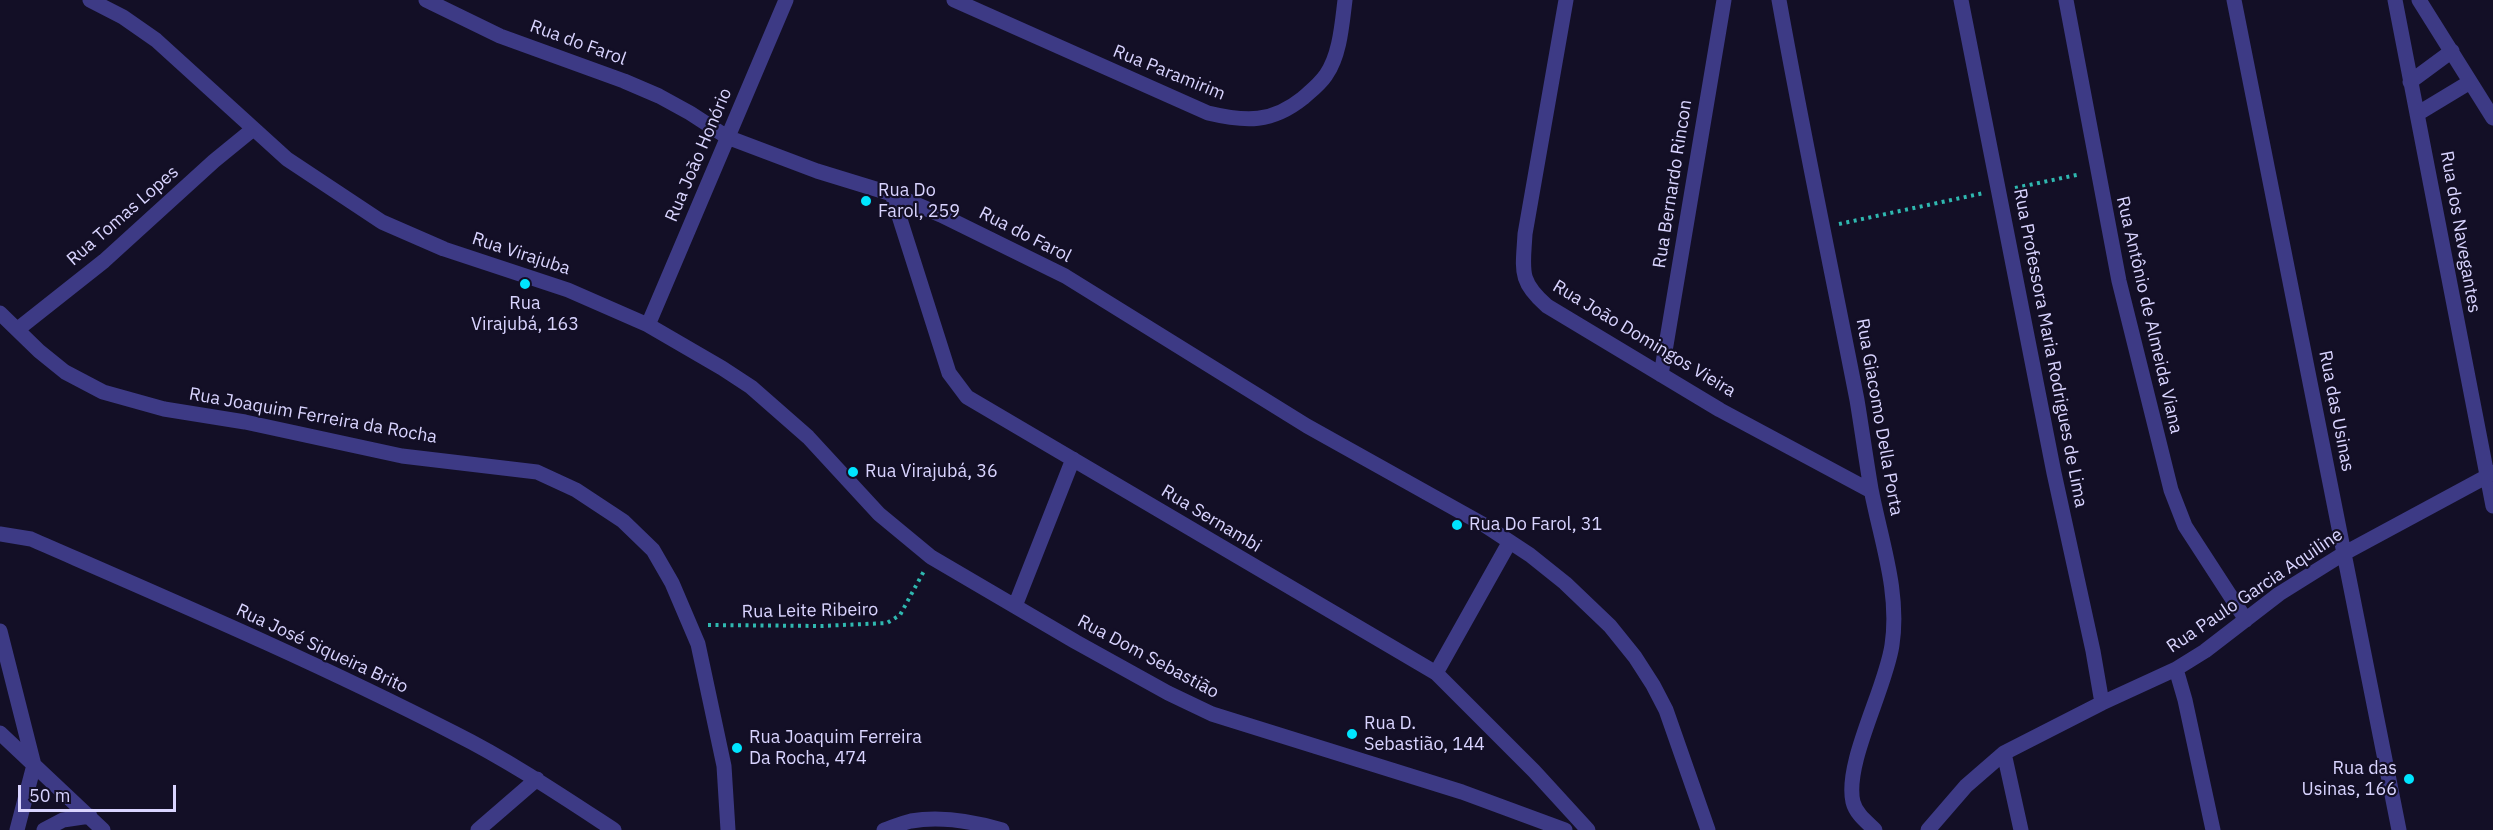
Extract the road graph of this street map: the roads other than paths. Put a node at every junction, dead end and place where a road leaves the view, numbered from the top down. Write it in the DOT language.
graph roads {
  1 [pos="90,0"];
  2 [pos="426,0"];
  3 [pos="786,0"];
  4 [pos="954,0"];
  5 [pos="1345,0"];
  6 [pos="1566,0"];
  7 [pos="1724,0"];
  8 [pos="1779,0"];
  9 [pos="1961,0"];
  10 [pos="2066,0"];
  11 [pos="2234,0"];
  12 [pos="2395,0"];
  13 [pos="2419,0"];
  14 [pos="2452,51"];
  15 [pos="2410,82"];
  16 [pos="2470,82"];
  17 [pos="2417,114"];
  18 [pos="2493,118"];
  19 [pos="252,130"];
  20 [pos="727,137"];
  21 [pos="892,194"];
  22 [pos="0,313"];
  23 [pos="648,325"];
  24 [pos="18,329"];
  25 [pos="1661,375"];
  26 [pos="1073,459"];
  27 [pos="2490,475"];
  28 [pos="1872,491"];
  29 [pos="2493,507"];
  30 [pos="0,534"];
  31 [pos="1509,543"];
  32 [pos="2343,554"];
  33 [pos="931,557"];
  34 [pos="1015,606"];
  35 [pos="2246,620"];
  36 [pos="0,631"];
  37 [pos="2176,669"];
  38 [pos="1436,673"];
  39 [pos="2102,702"];
  40 [pos="0,733"];
  41 [pos="2004,753"];
  42 [pos="34,765"];
  43 [pos="537,779"];
  44 [pos="90,816"];
  45 [pos="17,830"];
  46 [pos="44,830"];
  47 [pos="103,830"];
  48 [pos="478,830"];
  49 [pos="614,830"];
  50 [pos="728,830"];
  51 [pos="884,830"];
  52 [pos="1002,830"];
  53 [pos="1565,830"];
  54 [pos="1588,830"];
  55 [pos="1708,830"];
  56 [pos="1875,830"];
  57 [pos="1928,830"];
  58 [pos="2021,830"];
  59 [pos="2213,830"];
  60 [pos="2399,830"];
  1 -- 19 [label="street, Rua Virajuba"];
  2 -- 20 [label="street, Rua do Farol"];
  3 -- 20 [label="street, Rua João Honório"];
  4 -- 5 [label="street, Rua Paramirim"];
  6 -- 25 [label="street, Rua João Domingos Vieira"];
  7 -- 25 [label="street, Rua Bernardo Rincon"];
  8 -- 28 [label="street, Rua Giacomo Della Porta"];
  9 -- 39 [label="street, Rua Professora Maria Rodrigues de Lima"];
  10 -- 35 [label="street, Rua Antônio de Almeida Viana"];
  11 -- 32 [label="street, Rua das Usinas"];
  12 -- 15 [label="street, Rua dos Navegantes"];
  13 -- 14 [label="street"];
  14 -- 15 [label="street"];
  14 -- 16 [label="street"];
  15 -- 17 [label="street, Rua dos Navegantes"];
  16 -- 17 [label="street"];
  16 -- 18 [label="street"];
  17 -- 27 [label="street, Rua dos Navegantes"];
  19 -- 23 [label="street, Rua Virajuba"];
  19 -- 24 [label="street, Rua Tomas Lopes"];
  20 -- 21 [label="street, Rua do Farol"];
  20 -- 23 [label="street, Rua João Honório"];
  21 -- 26 [label="street, Rua Sernambi"];
  21 -- 31 [label="street, Rua do Farol"];
  22 -- 24 [label="street, Rua Joaquim Ferreira da Rocha"];
  23 -- 33 [label="street, Rua Virajuba"];
  24 -- 50 [label="street, Rua Joaquim Ferreira da Rocha"];
  25 -- 28 [label="street, Rua João Domingos Vieira"];
  26 -- 34 [label="street"];
  26 -- 38 [label="street, Rua Sernambi"];
  27 -- 29 [label="street, Rua dos Navegantes"];
  27 -- 32 [label="street, Rua Paulo Garcia Aquiline"];
  28 -- 56 [label="street, Rua Giacomo Della Porta"];
  30 -- 43 [label="street, Rua José Siqueira Brito"];
  31 -- 38 [label="street"];
  31 -- 55 [label="street, Rua do Farol"];
  32 -- 35 [label="street, Rua Paulo Garcia Aquiline"];
  32 -- 60 [label="street, Rua das Usinas"];
  33 -- 34 [label="street, Rua Dom Sebastião"];
  34 -- 53 [label="street, Rua Dom Sebastião"];
  35 -- 37 [label="street, Rua Paulo Garcia Aquiline"];
  36 -- 42 [label="street"];
  37 -- 39 [label="street, Rua Paulo Garcia Aquiline"];
  37 -- 59 [label="street"];
  38 -- 54 [label="street, Rua Sernambi"];
  39 -- 41 [label="street, Rua Paulo Garcia Aquiline"];
  40 -- 42 [label="street"];
  41 -- 57 [label="street, Rua Paulo Garcia Aquiline"];
  41 -- 58 [label="street"];
  42 -- 44 [label="street"];
  42 -- 45 [label="street"];
  43 -- 48 [label="street"];
  43 -- 49 [label="street, Rua José Siqueira Brito"];
  44 -- 46 [label="street"];
  44 -- 47 [label="street"];
  51 -- 52 [label="street"];
}
